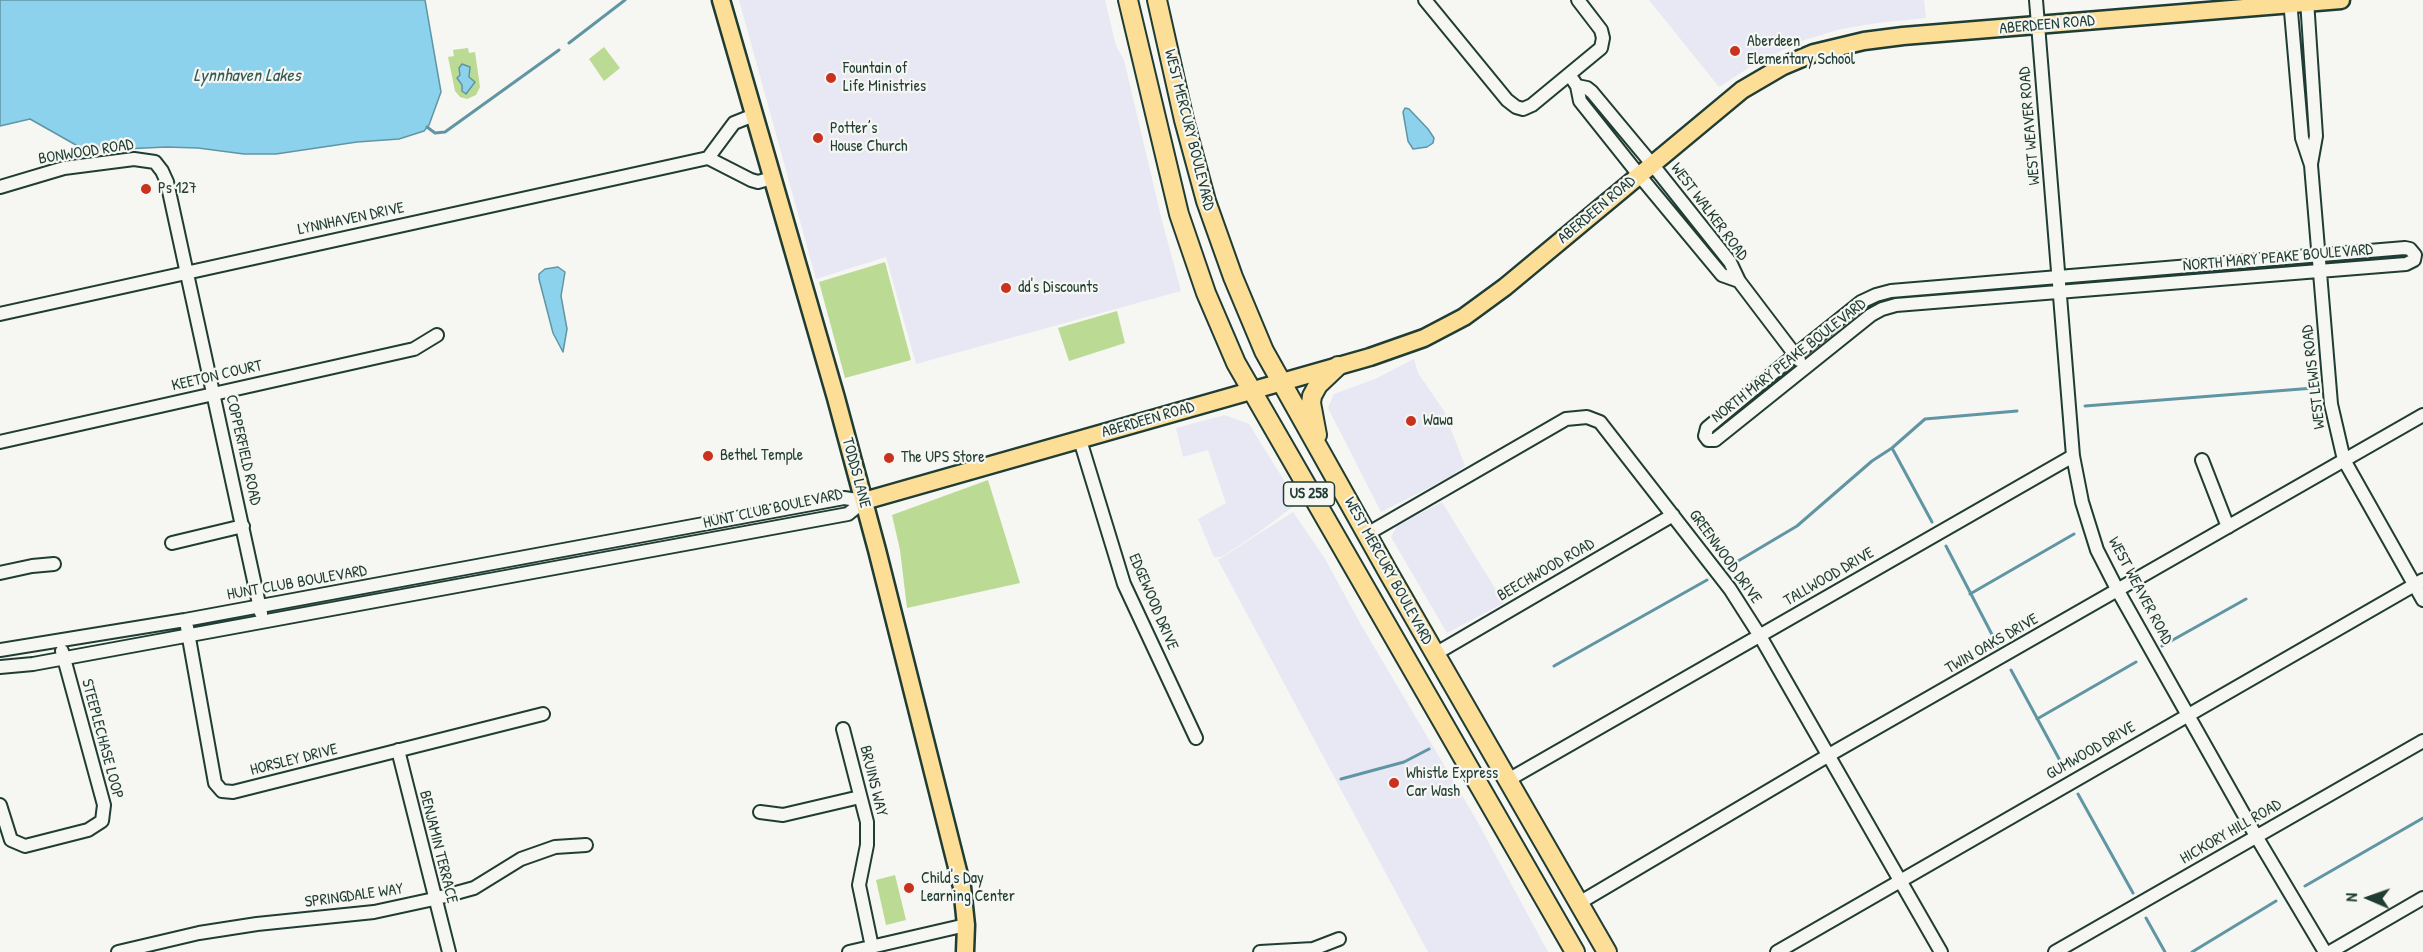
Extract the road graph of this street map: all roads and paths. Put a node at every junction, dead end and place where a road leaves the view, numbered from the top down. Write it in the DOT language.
graph roads {
  1 [pos="721,0"];
  2 [pos="1128,0"];
  3 [pos="1158,0"];
  4 [pos="1425,0"];
  5 [pos="1578,0"];
  6 [pos="2036,0"];
  7 [pos="2342,0"];
  8 [pos="2307,1"];
  9 [pos="2290,2"];
  10 [pos="2038,25"];
  11 [pos="1569,75"];
  12 [pos="1577,86"];
  13 [pos="754,115"];
  14 [pos="708,158"];
  15 [pos="1652,164"];
  16 [pos="2311,165"];
  17 [pos="1639,175"];
  18 [pos="772,178"];
  19 [pos="167,182"];
  20 [pos="0,187"];
  21 [pos="2318,255"];
  22 [pos="2319,270"];
  23 [pos="186,273"];
  24 [pos="2060,277"];
  25 [pos="1739,281"];
  26 [pos="2061,292"];
  27 [pos="0,314"];
  28 [pos="438,335"];
  29 [pos="1795,355"];
  30 [pos="1338,366"];
  31 [pos="1804,368"];
  32 [pos="1281,382"];
  33 [pos="1251,391"];
  34 [pos="213,393"];
  35 [pos="2423,415"];
  36 [pos="1080,440"];
  37 [pos="0,442"];
  38 [pos="1319,449"];
  39 [pos="2073,456"];
  40 [pos="2202,460"];
  41 [pos="2344,460"];
  42 [pos="864,501"];
  43 [pos="1673,515"];
  44 [pos="243,526"];
  45 [pos="2228,527"];
  46 [pos="1367,534"];
  47 [pos="172,543"];
  48 [pos="54,564"];
  49 [pos="0,573"];
  50 [pos="2419,583"];
  51 [pos="2118,591"];
  52 [pos="2423,600"];
  53 [pos="260,606"];
  54 [pos="185,620"];
  55 [pos="263,620"];
  56 [pos="188,634"];
  57 [pos="1760,636"];
  58 [pos="59,641"];
  59 [pos="0,650"];
  60 [pos="1435,654"];
  61 [pos="64,658"];
  62 [pos="0,667"];
  63 [pos="543,714"];
  64 [pos="2189,714"];
  65 [pos="843,729"];
  66 [pos="1196,738"];
  67 [pos="2423,741"];
  68 [pos="398,750"];
  69 [pos="1829,755"];
  70 [pos="1508,780"];
  71 [pos="860,797"];
  72 [pos="0,806"];
  73 [pos="760,812"];
  74 [pos="2256,836"];
  75 [pos="586,845"];
  76 [pos="1900,880"];
  77 [pos="2423,898"];
  78 [pos="434,899"];
  79 [pos="1579,903"];
  80 [pos="966,925"];
  81 [pos="1339,939"];
  82 [pos="872,947"];
  83 [pos="118,952"];
  84 [pos="449,952"];
  85 [pos="849,952"];
  86 [pos="965,952"];
  87 [pos="1260,952"];
  88 [pos="1575,952"];
  89 [pos="1607,952"];
  90 [pos="1777,952"];
  91 [pos="1941,952"];
  92 [pos="2055,952"];
  93 [pos="2327,952"];
  1 -- 13 [label="main road, TODDS LANE"];
  2 -- 33 [label="highway, WEST MERCURY BOULEVARD / US 258"];
  3 -- 32 [label="highway, WEST MERCURY BOULEVARD / US 258"];
  4 -- 11 [label="street"];
  5 -- 11 [label="street"];
  6 -- 10 [label="street, WEST WEAVER ROAD"];
  7 -- 8 [label="main road, ABERDEEN ROAD"];
  8 -- 9 [label="main road, ABERDEEN ROAD"];
  8 -- 16 [label="street, WEST LEWIS ROAD"];
  9 -- 10 [label="main road, ABERDEEN ROAD"];
  9 -- 16 [label="street, WEST LEWIS ROAD"];
  10 -- 15 [label="main road, ABERDEEN ROAD"];
  10 -- 24 [label="street, WEST WEAVER ROAD"];
  11 -- 12 [label="street"];
  12 -- 15 [label="street, WEST WALKER ROAD"];
  12 -- 17 [label="street, WEST WALKER ROAD"];
  13 -- 14 [label="street"];
  13 -- 18 [label="main road, TODDS LANE"];
  14 -- 18 [label="street"];
  14 -- 23 [label="street, LYNNHAVEN DRIVE"];
  15 -- 17 [label="main road, ABERDEEN ROAD"];
  15 -- 25 [label="street, WEST WALKER ROAD"];
  16 -- 21 [label="street, WEST LEWIS ROAD"];
  17 -- 25 [label="street, WEST WALKER ROAD"];
  17 -- 30 [label="main road, ABERDEEN ROAD"];
  18 -- 42 [label="main road, TODDS LANE"];
  19 -- 20 [label="street, BONWOOD ROAD"];
  19 -- 23 [label="street, COPPERFIELD ROAD"];
  21 -- 22 [label="street, WEST LEWIS ROAD"];
  21 -- 22 [label="street, NORTH MARY PEAKE BOULEVARD"];
  21 -- 24 [label="street, NORTH MARY PEAKE BOULEVARD"];
  22 -- 26 [label="street, NORTH MARY PEAKE BOULEVARD"];
  22 -- 41 [label="street, WEST LEWIS ROAD"];
  23 -- 27 [label="street, LYNNHAVEN DRIVE"];
  23 -- 34 [label="street, COPPERFIELD ROAD"];
  24 -- 26 [label="street, WEST WEAVER ROAD"];
  24 -- 29 [label="street, NORTH MARY PEAKE BOULEVARD"];
  25 -- 29 [label="street, WEST WALKER ROAD"];
  26 -- 31 [label="street, NORTH MARY PEAKE BOULEVARD"];
  26 -- 39 [label="street, WEST WEAVER ROAD"];
  28 -- 34 [label="street, KEETON COURT"];
  29 -- 31 [label="street, WEST WALKER ROAD"];
  29 -- 31 [label="street, NORTH MARY PEAKE BOULEVARD"];
  30 -- 32 [label="main road, ABERDEEN ROAD"];
  30 -- 38 [label="highway"];
  32 -- 33 [label="main road, ABERDEEN ROAD"];
  32 -- 38 [label="highway, WEST MERCURY BOULEVARD / US 258"];
  33 -- 36 [label="main road, ABERDEEN ROAD"];
  33 -- 88 [label="highway, WEST MERCURY BOULEVARD / US 258"];
  34 -- 37 [label="street, KEETON COURT"];
  34 -- 44 [label="street, COPPERFIELD ROAD"];
  35 -- 41 [label="street, TWIN OAKS DRIVE"];
  36 -- 42 [label="main road, ABERDEEN ROAD"];
  36 -- 66 [label="street, EDGEWOOD DRIVE"];
  38 -- 46 [label="highway, WEST MERCURY BOULEVARD / US 258"];
  39 -- 51 [label="street, WEST WEAVER ROAD"];
  39 -- 57 [label="street, TALLWOOD DRIVE"];
  40 -- 45 [label="street"];
  41 -- 45 [label="street, TWIN OAKS DRIVE"];
  41 -- 50 [label="street, WEST LEWIS ROAD"];
  42 -- 53 [label="street, HUNT CLUB BOULEVARD"];
  42 -- 55 [label="street, HUNT CLUB BOULEVARD"];
  42 -- 80 [label="main road, TODDS LANE"];
  43 -- 46 [label="street, GREENWOOD DRIVE"];
  43 -- 57 [label="street, GREENWOOD DRIVE"];
  43 -- 60 [label="street, BEECHWOOD ROAD"];
  44 -- 47 [label="street"];
  44 -- 53 [label="street, COPPERFIELD ROAD"];
  45 -- 51 [label="street, TWIN OAKS DRIVE"];
  46 -- 60 [label="highway, WEST MERCURY BOULEVARD / US 258"];
  48 -- 49 [label="street"];
  50 -- 52 [label="street, WEST LEWIS ROAD"];
  50 -- 64 [label="street, GUMWOOD DRIVE"];
  51 -- 64 [label="street, WEST WEAVER ROAD"];
  51 -- 69 [label="street, TWIN OAKS DRIVE"];
  53 -- 54 [label="street, HUNT CLUB BOULEVARD"];
  53 -- 55 [label="street, COPPERFIELD ROAD"];
  54 -- 56 [label="street, HORSLEY DRIVE"];
  54 -- 58 [label="street, HUNT CLUB BOULEVARD"];
  55 -- 56 [label="street, HUNT CLUB BOULEVARD"];
  56 -- 61 [label="street, HUNT CLUB BOULEVARD"];
  56 -- 68 [label="street, HORSLEY DRIVE"];
  57 -- 69 [label="street, GREENWOOD DRIVE"];
  57 -- 70 [label="street, TALLWOOD DRIVE"];
  58 -- 59 [label="street, HUNT CLUB BOULEVARD"];
  58 -- 61 [label="street, STEEPLECHASE LOOP"];
  60 -- 70 [label="highway, WEST MERCURY BOULEVARD / US 258"];
  61 -- 62 [label="street, HUNT CLUB BOULEVARD"];
  61 -- 72 [label="street, STEEPLECHASE LOOP"];
  63 -- 68 [label="street, HORSLEY DRIVE"];
  64 -- 74 [label="street, WEST WEAVER ROAD"];
  64 -- 76 [label="street, GUMWOOD DRIVE"];
  65 -- 71 [label="street, BRUINS WAY"];
  67 -- 74 [label="street, HICKORY HILL ROAD"];
  68 -- 78 [label="street, BENJAMIN TERRACE"];
  69 -- 76 [label="street, GREENWOOD DRIVE"];
  69 -- 79 [label="street, TWIN OAKS DRIVE"];
  70 -- 79 [label="highway, WEST MERCURY BOULEVARD / US 258"];
  71 -- 73 [label="street"];
  71 -- 82 [label="street, BRUINS WAY"];
  74 -- 92 [label="street, HICKORY HILL ROAD"];
  74 -- 93 [label="street, WEST WEAVER ROAD"];
  75 -- 78 [label="street, SPRINGDALE WAY"];
  76 -- 90 [label="street, GUMWOOD DRIVE"];
  76 -- 91 [label="street, GREENWOOD DRIVE"];
  77 -- 93 [label="street"];
  78 -- 83 [label="street, SPRINGDALE WAY"];
  78 -- 84 [label="street, BENJAMIN TERRACE"];
  79 -- 89 [label="highway, WEST MERCURY BOULEVARD / US 258"];
  80 -- 82 [label="street"];
  80 -- 86 [label="main road, TODDS LANE"];
  81 -- 87 [label="street"];
  82 -- 85 [label="street"];
}
